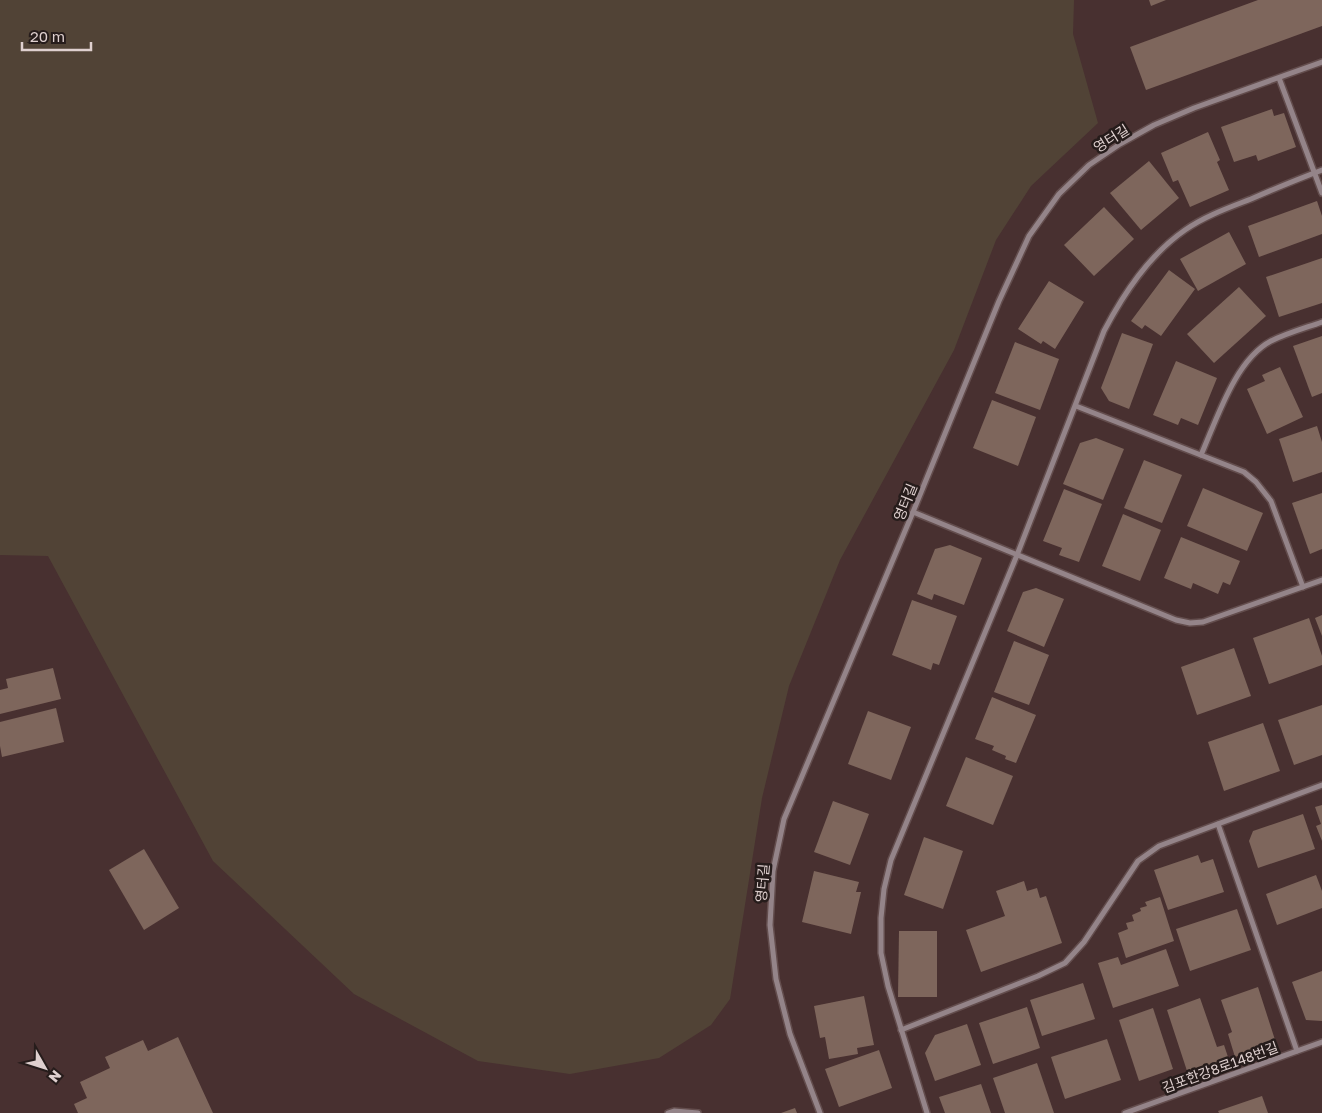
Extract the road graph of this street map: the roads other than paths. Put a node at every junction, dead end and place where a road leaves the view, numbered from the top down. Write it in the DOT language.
graph roads {
  1 [pos="1322,62"];
  2 [pos="1279,78"];
  3 [pos="1322,170"];
  4 [pos="1314,173"];
  5 [pos="1322,192"];
  6 [pos="1322,322"];
  7 [pos="1076,406"];
  8 [pos="1201,455"];
  9 [pos="913,512"];
  10 [pos="1017,556"];
  11 [pos="1322,580"];
  12 [pos="1303,587"];
  13 [pos="1322,785"];
  14 [pos="1218,824"];
  15 [pos="900,1030"];
  16 [pos="1322,1042"];
  17 [pos="1297,1051"];
  18 [pos="668,1113"];
  19 [pos="698,1113"];
  20 [pos="820,1113"];
  21 [pos="927,1113"];
  22 [pos="1125,1113"];
  1 -- 2 [label="street, 영터길"];
  2 -- 4 [label="street"];
  2 -- 9 [label="street, 영터길"];
  3 -- 4 [label="street"];
  4 -- 5 [label="street"];
  4 -- 7 [label="street"];
  6 -- 8 [label="street"];
  7 -- 8 [label="street"];
  7 -- 10 [label="street"];
  8 -- 12 [label="street"];
  9 -- 10 [label="street"];
  9 -- 20 [label="street, 영터길"];
  10 -- 12 [label="street"];
  10 -- 15 [label="street"];
  11 -- 12 [label="street"];
  13 -- 14 [label="street"];
  14 -- 15 [label="street"];
  14 -- 17 [label="street"];
  15 -- 21 [label="street"];
  16 -- 17 [label="street, 김포한강8로148번길"];
  17 -- 22 [label="street, 김포한강8로148번길"];
  18 -- 19 [label="street"];
}
